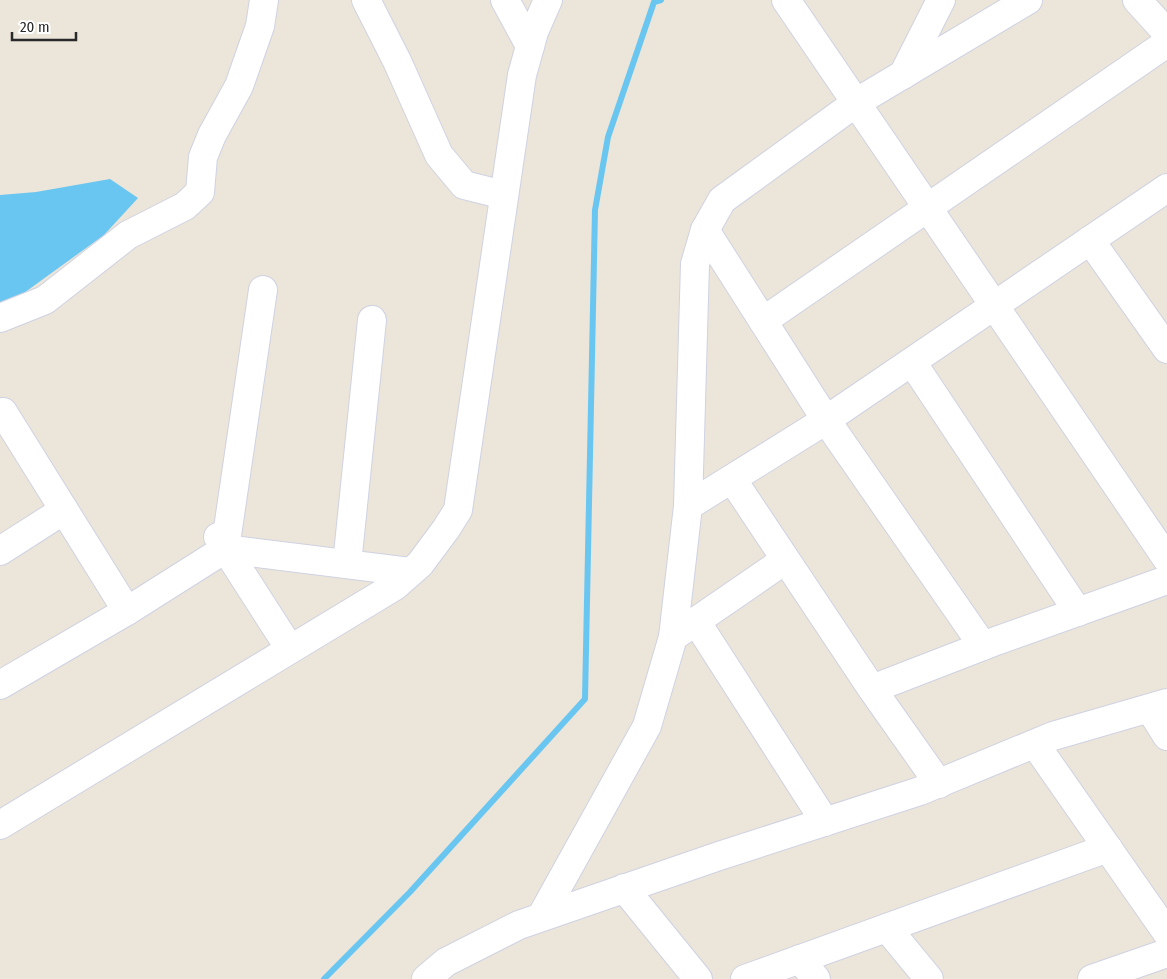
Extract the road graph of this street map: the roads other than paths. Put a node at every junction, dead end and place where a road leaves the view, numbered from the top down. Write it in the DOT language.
graph roads {
  1 [pos="264,0"];
  2 [pos="366,0"];
  3 [pos="505,0"];
  4 [pos="548,0"];
  5 [pos="786,0"];
  6 [pos="941,0"];
  7 [pos="1028,0"];
  8 [pos="1137,0"];
  9 [pos="1167,33"];
  10 [pos="1167,44"];
  11 [pos="530,46"];
  12 [pos="903,75"];
  13 [pos="857,102"];
  14 [pos="1167,188"];
  15 [pos="504,195"];
  16 [pos="928,207"];
  17 [pos="705,230"];
  18 [pos="1090,240"];
  19 [pos="263,290"];
  20 [pos="994,305"];
  21 [pos="0,318"];
  22 [pos="372,320"];
  23 [pos="763,321"];
  24 [pos="1167,349"];
  25 [pos="912,362"];
  26 [pos="0,414"];
  27 [pos="826,420"];
  28 [pos="732,479"];
  29 [pos="688,506"];
  30 [pos="64,510"];
  31 [pos="211,526"];
  32 [pos="225,549"];
  33 [pos="0,551"];
  34 [pos="1167,558"];
  35 [pos="785,560"];
  36 [pos="347,564"];
  37 [pos="410,572"];
  38 [pos="1167,580"];
  39 [pos="127,611"];
  40 [pos="1078,612"];
  41 [pos="696,621"];
  42 [pos="674,637"];
  43 [pos="983,646"];
  44 [pos="290,649"];
  45 [pos="0,685"];
  46 [pos="872,689"];
  47 [pos="1158,706"];
  48 [pos="1167,736"];
  49 [pos="1035,744"];
  50 [pos="939,784"];
  51 [pos="825,822"];
  52 [pos="0,825"];
  53 [pos="1108,848"];
  54 [pos="624,888"];
  55 [pos="541,917"];
  56 [pos="887,928"];
  57 [pos="1167,933"];
  58 [pos="1167,953"];
  59 [pos="808,969"];
  60 [pos="426,979"];
  61 [pos="698,979"];
  62 [pos="745,979"];
  63 [pos="928,979"];
  64 [pos="1092,979"];
  1 -- 21 [label="street"];
  2 -- 15 [label="street"];
  3 -- 11 [label="street"];
  4 -- 11 [label="street"];
  5 -- 13 [label="street"];
  6 -- 12 [label="street"];
  7 -- 12 [label="street"];
  8 -- 9 [label="street"];
  10 -- 16 [label="street"];
  11 -- 15 [label="street"];
  12 -- 13 [label="street"];
  13 -- 16 [label="street"];
  13 -- 17 [label="street"];
  14 -- 18 [label="street"];
  15 -- 37 [label="street"];
  16 -- 20 [label="street"];
  16 -- 23 [label="street"];
  17 -- 23 [label="street"];
  17 -- 29 [label="street"];
  18 -- 20 [label="street"];
  18 -- 24 [label="street"];
  19 -- 32 [label="street"];
  20 -- 25 [label="street"];
  20 -- 34 [label="street"];
  22 -- 36 [label="street"];
  23 -- 27 [label="street"];
  25 -- 27 [label="street"];
  25 -- 40 [label="street"];
  26 -- 30 [label="street"];
  27 -- 28 [label="street"];
  27 -- 43 [label="street"];
  28 -- 29 [label="street"];
  28 -- 35 [label="street"];
  29 -- 42 [label="street"];
  30 -- 33 [label="street"];
  30 -- 39 [label="street"];
  31 -- 32 [label="street"];
  32 -- 36 [label="street"];
  32 -- 39 [label="street"];
  32 -- 44 [label="street"];
  35 -- 41 [label="street"];
  35 -- 46 [label="street"];
  36 -- 37 [label="street"];
  37 -- 44 [label="street"];
  38 -- 40 [label="street"];
  39 -- 45 [label="street"];
  40 -- 43 [label="street"];
  41 -- 42 [label="street"];
  41 -- 51 [label="street"];
  42 -- 55 [label="street"];
  43 -- 46 [label="street"];
  44 -- 52 [label="street"];
  46 -- 50 [label="street"];
  47 -- 48 [label="street"];
  47 -- 49 [label="street"];
  49 -- 50 [label="street"];
  49 -- 53 [label="street"];
  50 -- 51 [label="street"];
  51 -- 54 [label="street"];
  53 -- 56 [label="street"];
  53 -- 57 [label="street"];
  54 -- 55 [label="street"];
  54 -- 61 [label="street"];
  55 -- 60 [label="street"];
  56 -- 59 [label="street"];
  56 -- 63 [label="street"];
  58 -- 64 [label="street"];
  59 -- 62 [label="street"];
}
